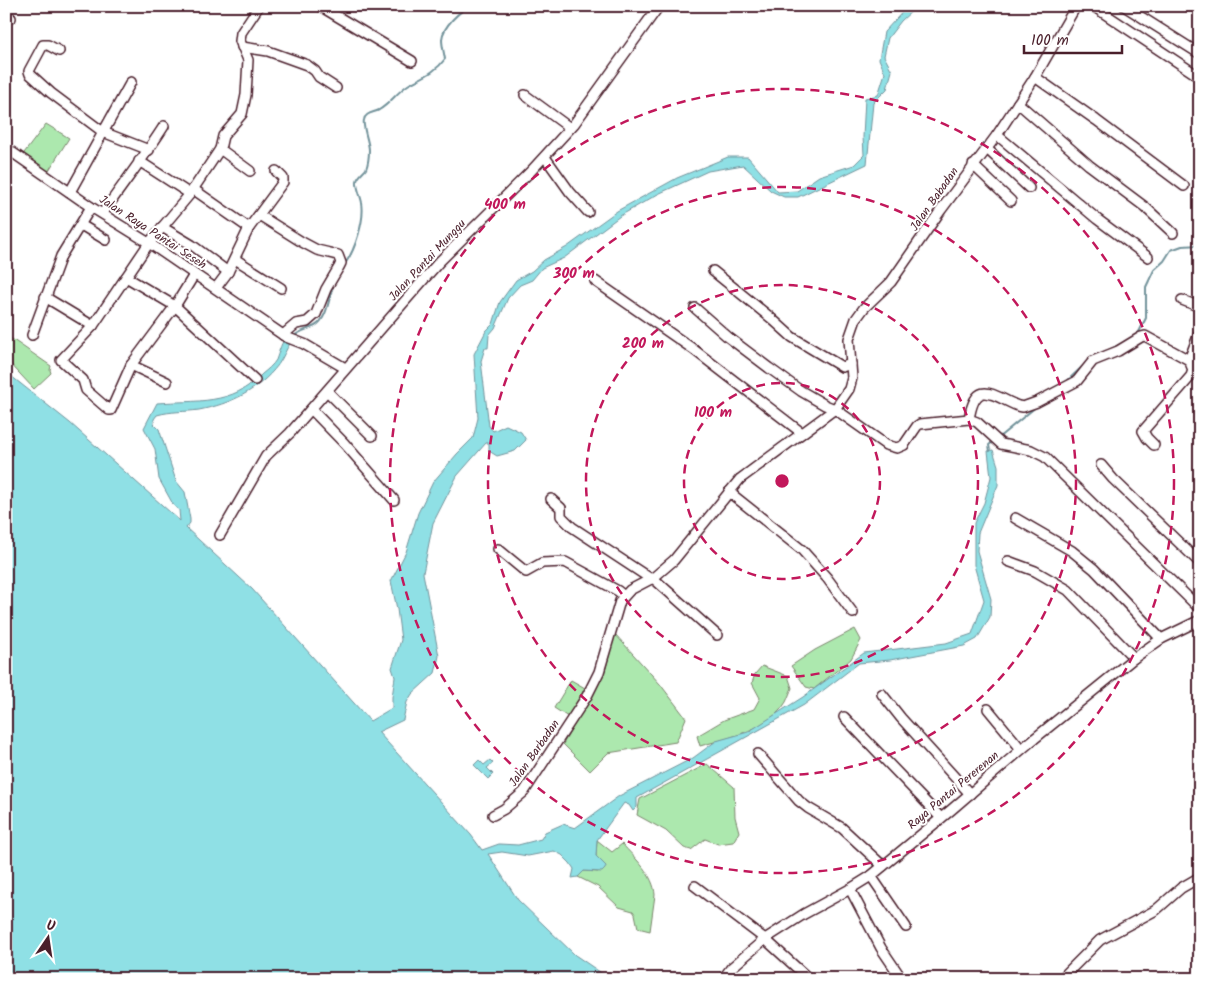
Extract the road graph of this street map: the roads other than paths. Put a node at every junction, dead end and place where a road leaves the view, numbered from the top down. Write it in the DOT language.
graph roads {
  1 [pos="259,6"];
  2 [pos="320,6"];
  3 [pos="659,6"];
  4 [pos="1076,6"];
  5 [pos="1093,6"];
  6 [pos="1124,6"];
  7 [pos="242,47"];
  8 [pos="59,51"];
  9 [pos="1200,54"];
  10 [pos="412,61"];
  11 [pos="1197,75"];
  12 [pos="1034,77"];
  13 [pos="131,82"];
  14 [pos="336,88"];
  15 [pos="525,95"];
  16 [pos="1018,103"];
  17 [pos="164,126"];
  18 [pos="570,128"];
  19 [pos="103,132"];
  20 [pos="997,135"];
  21 [pos="6,148"];
  22 [pos="986,148"];
  23 [pos="149,150"];
  24 [pos="220,150"];
  25 [pos="545,157"];
  26 [pos="139,161"];
  27 [pos="973,165"];
  28 [pos="250,171"];
  29 [pos="276,171"];
  30 [pos="1184,186"];
  31 [pos="1029,188"];
  32 [pos="70,192"];
  33 [pos="192,192"];
  34 [pos="1011,201"];
  35 [pos="96,210"];
  36 [pos="588,212"];
  37 [pos="259,215"];
  38 [pos="81,225"];
  39 [pos="162,226"];
  40 [pos="249,228"];
  41 [pos="1173,233"];
  42 [pos="106,240"];
  43 [pos="149,243"];
  44 [pos="1148,257"];
  45 [pos="235,259"];
  46 [pos="713,271"];
  47 [pos="228,272"];
  48 [pos="194,275"];
  49 [pos="126,278"];
  50 [pos="595,281"];
  51 [pos="216,288"];
  52 [pos="281,288"];
  53 [pos="45,296"];
  54 [pos="1182,300"];
  55 [pos="175,306"];
  56 [pos="1200,307"];
  57 [pos="695,308"];
  58 [pos="93,326"];
  59 [pos="1199,333"];
  60 [pos="32,335"];
  61 [pos="284,336"];
  62 [pos="1189,360"];
  63 [pos="851,364"];
  64 [pos="131,365"];
  65 [pos="345,368"];
  66 [pos="1196,372"];
  67 [pos="255,380"];
  68 [pos="167,382"];
  69 [pos="326,391"];
  70 [pos="311,409"];
  71 [pos="835,409"];
  72 [pos="969,419"];
  73 [pos="802,433"];
  74 [pos="372,436"];
  75 [pos="1154,445"];
  76 [pos="1102,465"];
  77 [pos="729,492"];
  78 [pos="551,499"];
  79 [pos="394,500"];
  80 [pos="1016,518"];
  81 [pos="220,535"];
  82 [pos="498,550"];
  83 [pos="1008,561"];
  84 [pos="1200,563"];
  85 [pos="652,578"];
  86 [pos="624,596"];
  87 [pos="1200,609"];
  88 [pos="853,613"];
  89 [pos="1198,624"];
  90 [pos="717,635"];
  91 [pos="1161,639"];
  92 [pos="1134,658"];
  93 [pos="882,694"];
  94 [pos="988,709"];
  95 [pos="844,717"];
  96 [pos="1021,749"];
  97 [pos="758,754"];
  98 [pos="970,794"];
  99 [pos="493,815"];
  100 [pos="941,818"];
  101 [pos="883,866"];
  102 [pos="871,876"];
  103 [pos="1200,877"];
  104 [pos="695,886"];
  105 [pos="850,890"];
  106 [pos="906,926"];
  107 [pos="765,939"];
  108 [pos="723,979"];
  109 [pos="809,979"];
  110 [pos="902,979"];
  111 [pos="1062,979"];
  1 -- 7 [label="street"];
  2 -- 10 [label="street"];
  3 -- 18 [label="street, Jalan Pantai Munggu"];
  4 -- 12 [label="street, Jalan Babadan"];
  5 -- 11 [label="street"];
  6 -- 9 [label="street"];
  7 -- 14 [label="street"];
  7 -- 24 [label="street"];
  8 -- 19 [label="street"];
  12 -- 16 [label="street, Jalan Babadan"];
  12 -- 30 [label="street"];
  13 -- 19 [label="street"];
  15 -- 18 [label="street"];
  16 -- 20 [label="street, Jalan Babadan"];
  16 -- 41 [label="street"];
  17 -- 23 [label="street"];
  18 -- 25 [label="street, Jalan Pantai Munggu"];
  19 -- 23 [label="street"];
  19 -- 32 [label="street"];
  20 -- 22 [label="street, Jalan Babadan"];
  20 -- 44 [label="street"];
  21 -- 32 [label="street, Jalan Raya Pantai Seseh"];
  22 -- 27 [label="street, Jalan Babadan"];
  22 -- 31 [label="street"];
  23 -- 26 [label="street"];
  24 -- 28 [label="street"];
  24 -- 33 [label="street"];
  25 -- 36 [label="street"];
  25 -- 65 [label="street, Jalan Pantai Munggu"];
  26 -- 33 [label="street"];
  26 -- 35 [label="street"];
  27 -- 34 [label="street"];
  27 -- 63 [label="street, Jalan Babadan"];
  29 -- 37 [label="street"];
  32 -- 35 [label="street, Jalan Raya Pantai Seseh"];
  33 -- 39 [label="street"];
  33 -- 40 [label="street"];
  35 -- 38 [label="street"];
  35 -- 43 [label="street, Jalan Raya Pantai Seseh"];
  37 -- 40 [label="street"];
  37 -- 61 [label="street"];
  38 -- 42 [label="street"];
  38 -- 53 [label="street"];
  39 -- 43 [label="street"];
  39 -- 47 [label="street"];
  40 -- 45 [label="street"];
  43 -- 48 [label="street, Jalan Raya Pantai Seseh"];
  43 -- 49 [label="street"];
  45 -- 47 [label="street"];
  45 -- 52 [label="street"];
  46 -- 63 [label="street"];
  47 -- 51 [label="street"];
  48 -- 51 [label="street, Jalan Raya Pantai Seseh"];
  48 -- 55 [label="street"];
  49 -- 55 [label="street"];
  49 -- 58 [label="street"];
  50 -- 73 [label="street"];
  51 -- 61 [label="street, Jalan Raya Pantai Seseh"];
  53 -- 58 [label="street"];
  53 -- 60 [label="street"];
  54 -- 56 [label="street"];
  55 -- 64 [label="street"];
  55 -- 67 [label="street"];
  57 -- 71 [label="street"];
  58 -- 64 [label="street"];
  59 -- 62 [label="street"];
  61 -- 65 [label="street, Jalan Raya Pantai Seseh"];
  62 -- 66 [label="street"];
  62 -- 72 [label="street"];
  63 -- 71 [label="street, Jalan Babadan"];
  64 -- 68 [label="street"];
  65 -- 69 [label="street, Jalan Pantai Munggu"];
  66 -- 75 [label="street"];
  69 -- 70 [label="street, Jalan Pantai Munggu"];
  69 -- 74 [label="street"];
  70 -- 79 [label="street"];
  70 -- 81 [label="street, Jalan Pantai Munggu"];
  71 -- 72 [label="street"];
  71 -- 73 [label="street, Jalan Babadan"];
  72 -- 87 [label="street"];
  73 -- 77 [label="street, Jalan Babadan"];
  76 -- 84 [label="street"];
  77 -- 85 [label="street, Jalan Babadan"];
  77 -- 88 [label="street"];
  78 -- 85 [label="street"];
  80 -- 91 [label="street"];
  82 -- 86 [label="street"];
  83 -- 92 [label="street"];
  85 -- 86 [label="street, Jalan Babadan"];
  85 -- 90 [label="street"];
  86 -- 99 [label="street, Jalan Barbadan"];
  89 -- 91 [label="street, Raya Pantai Pererenan"];
  91 -- 92 [label="street, Raya Pantai Pererenan"];
  92 -- 96 [label="street, Raya Pantai Pererenan"];
  93 -- 98 [label="street"];
  94 -- 96 [label="street"];
  95 -- 100 [label="street"];
  96 -- 98 [label="street, Raya Pantai Pererenan"];
  97 -- 101 [label="street"];
  98 -- 100 [label="street, Raya Pantai Pererenan"];
  100 -- 101 [label="street, Raya Pantai Pererenan"];
  101 -- 102 [label="street, Raya Pantai Pererenan"];
  102 -- 105 [label="street, Raya Pantai Pererenan"];
  102 -- 106 [label="street"];
  103 -- 111 [label="street"];
  104 -- 107 [label="street"];
  105 -- 107 [label="street, Raya Pantai Pererenan"];
  105 -- 110 [label="street"];
  107 -- 108 [label="street, Raya Pantai Pererenan"];
  107 -- 109 [label="street"];
}
